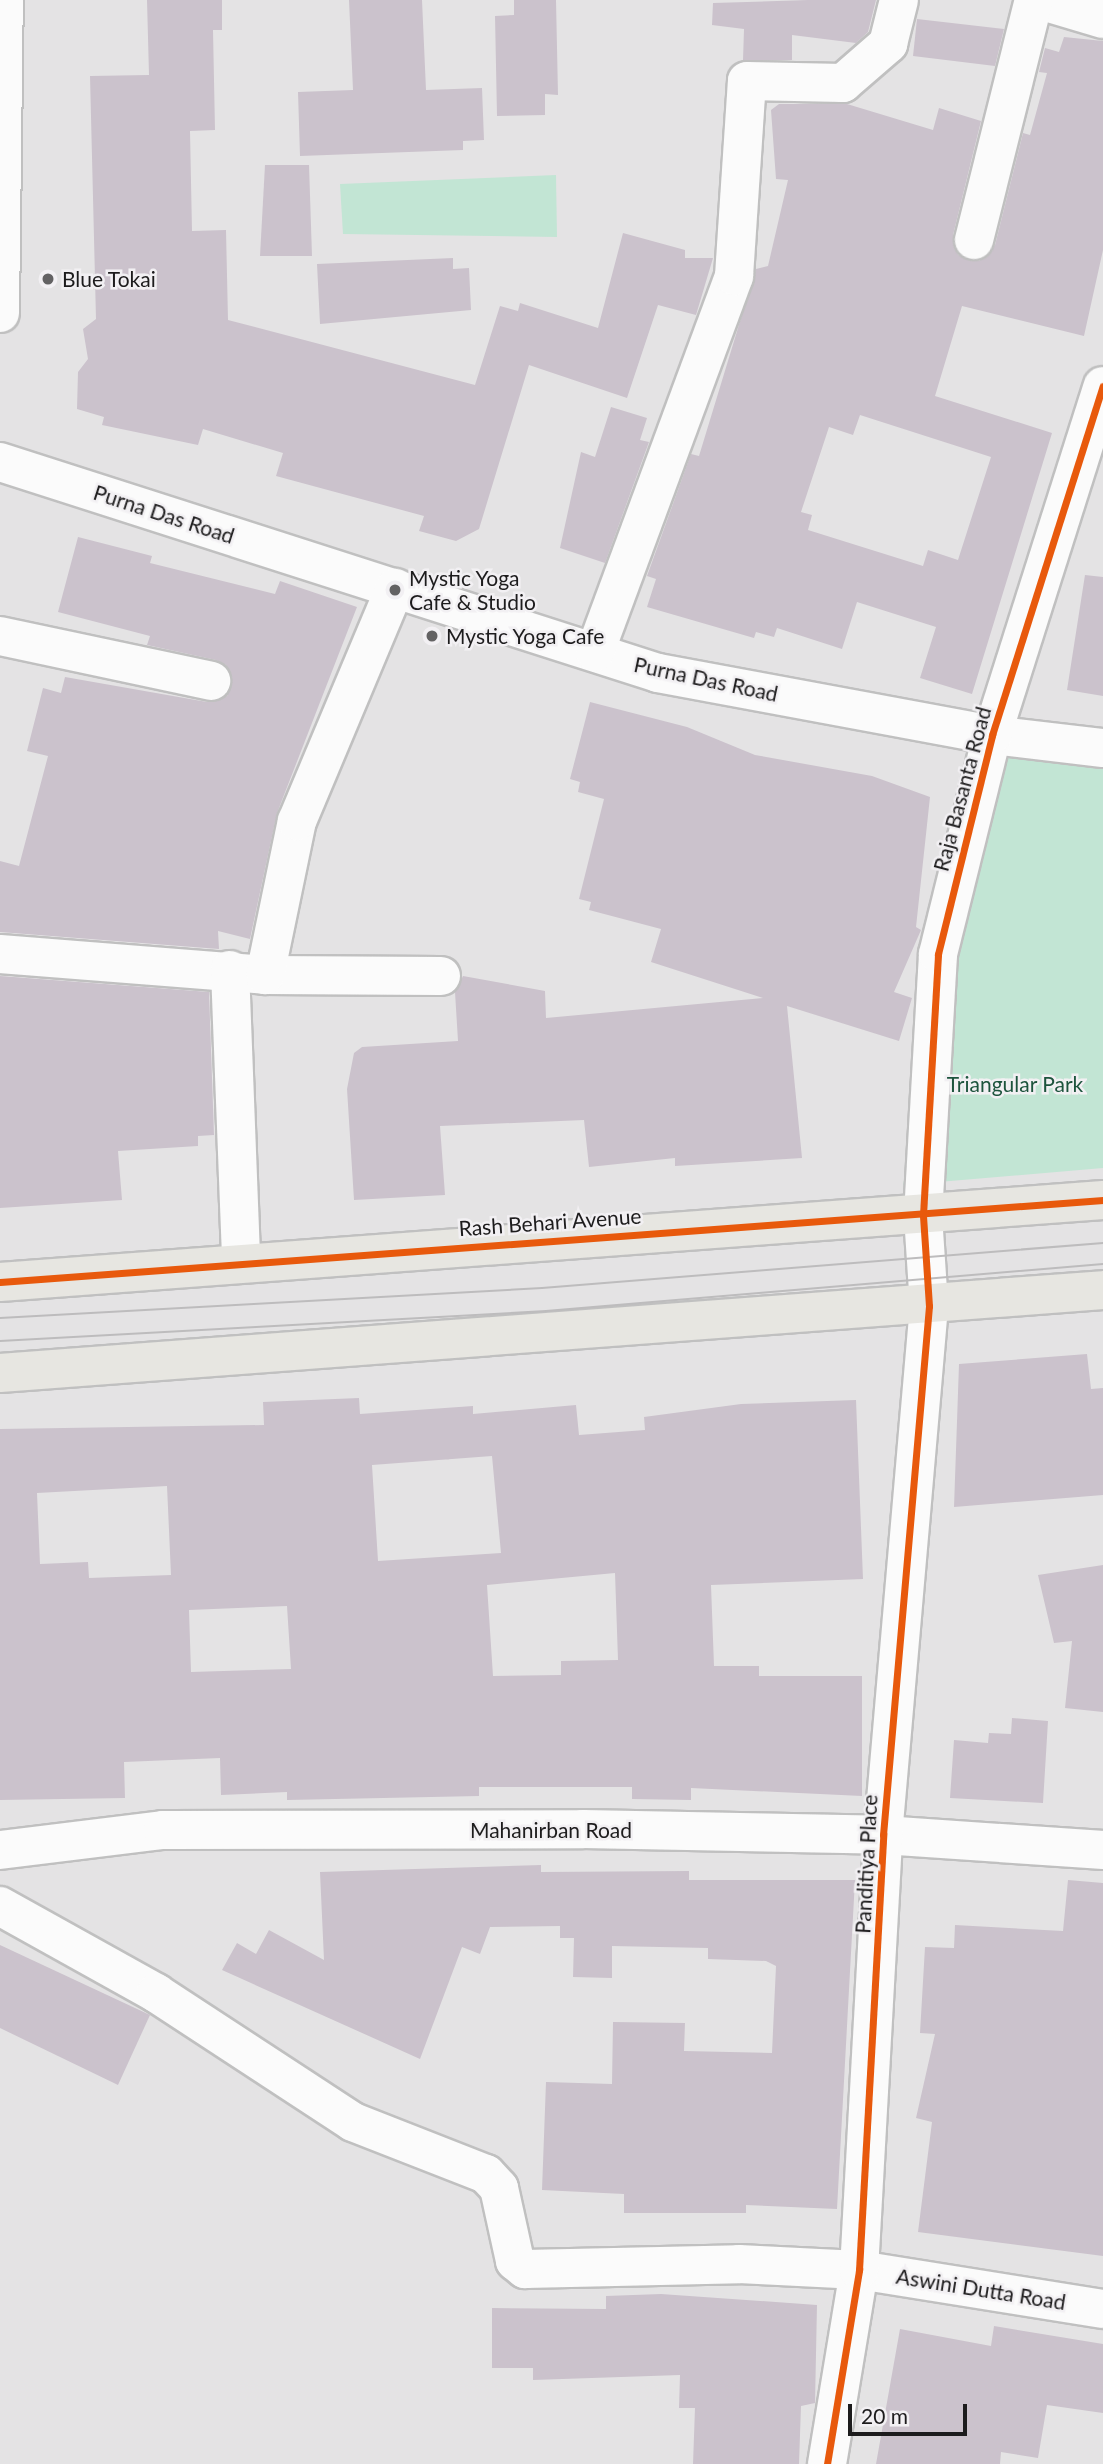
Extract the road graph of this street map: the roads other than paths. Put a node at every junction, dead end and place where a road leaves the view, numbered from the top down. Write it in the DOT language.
graph roads {
  1 [pos="4,0"];
  2 [pos="899,0"];
  3 [pos="1037,0"];
  4 [pos="1103,19"];
  5 [pos="974,240"];
  6 [pos="0,313"];
  7 [pos="1103,387"];
  8 [pos="0,462"];
  9 [pos="395,588"];
  10 [pos="0,636"];
  11 [pos="594,652"];
  12 [pos="211,681"];
  13 [pos="992,735"];
  14 [pos="1103,748"];
  15 [pos="0,954"];
  16 [pos="247,972"];
  17 [pos="441,976"];
  18 [pos="1103,1200"];
  19 [pos="923,1215"];
  20 [pos="241,1261"];
  21 [pos="0,1282"];
  22 [pos="1103,1290"];
  23 [pos="929,1306"];
  24 [pos="0,1373"];
  25 [pos="883,1835"];
  26 [pos="0,1850"];
  27 [pos="1103,1850"];
  28 [pos="0,1906"];
  29 [pos="859,2270"];
  30 [pos="1103,2309"];
  31 [pos="827,2464"];
  1 -- 6 [label="street"];
  2 -- 11 [label="street"];
  3 -- 4 [label="street"];
  3 -- 5 [label="street"];
  7 -- 13 [label="street, Raja Basanta Road"];
  8 -- 9 [label="street, Purna Das Road"];
  9 -- 11 [label="street, Purna Das Road"];
  9 -- 16 [label="street"];
  10 -- 12 [label="street"];
  11 -- 13 [label="street, Purna Das Road"];
  13 -- 14 [label="street, Purna Das Road"];
  13 -- 19 [label="street, Raja Basanta Road"];
  15 -- 16 [label="street"];
  16 -- 17 [label="street"];
  16 -- 20 [label="street"];
  18 -- 19 [label="main road, Rash Behari Avenue"];
  19 -- 20 [label="main road, Rash Behari Avenue"];
  19 -- 23 [label="street, Raja Basanta Road"];
  20 -- 21 [label="main road, Rash Behari Avenue"];
  22 -- 23 [label="main road"];
  23 -- 24 [label="main road"];
  23 -- 25 [label="street, Panditiya Place"];
  25 -- 26 [label="street, Mahanirban Road"];
  25 -- 27 [label="street, Mahanirban Road"];
  25 -- 29 [label="street, Panditiya Place"];
  28 -- 29 [label="street, Aswini Dutta Road"];
  29 -- 30 [label="street, Aswini Dutta Road"];
  29 -- 31 [label="street, Panditiya Place"];
}
